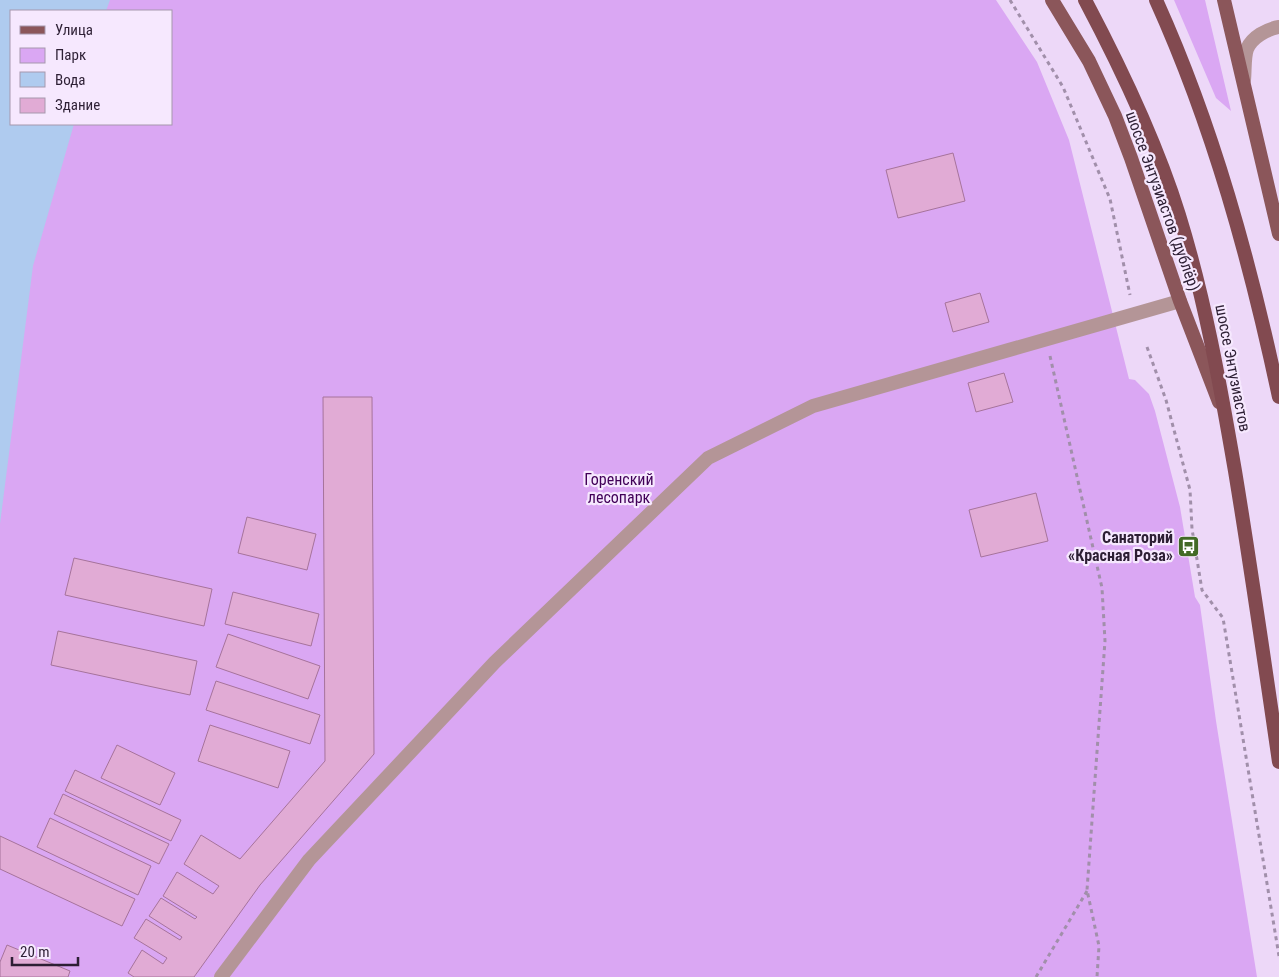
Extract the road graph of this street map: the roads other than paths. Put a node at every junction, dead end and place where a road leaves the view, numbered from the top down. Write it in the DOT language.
graph roads {
  1 [pos="1052,0"];
  2 [pos="1085,0"];
  3 [pos="1156,0"];
  4 [pos="1224,0"];
  5 [pos="1279,27"];
  6 [pos="1244,86"];
  7 [pos="1279,234"];
  8 [pos="1180,301"];
  9 [pos="1279,397"];
  10 [pos="1226,420"];
  11 [pos="1279,762"];
  12 [pos="221,977"];
  1 -- 8 [label="main road, шоссе Энтузиастов (дублёр)"];
  2 -- 10 [label="highway, шоссе Энтузиастов"];
  3 -- 9 [label="highway"];
  4 -- 6 [label="main road"];
  5 -- 6 [label="lane"];
  6 -- 7 [label="main road"];
  8 -- 10 [label="main road, шоссе Энтузиастов (дублёр)"];
  8 -- 12 [label="lane"];
  10 -- 11 [label="highway, шоссе Энтузиастов"];
}
